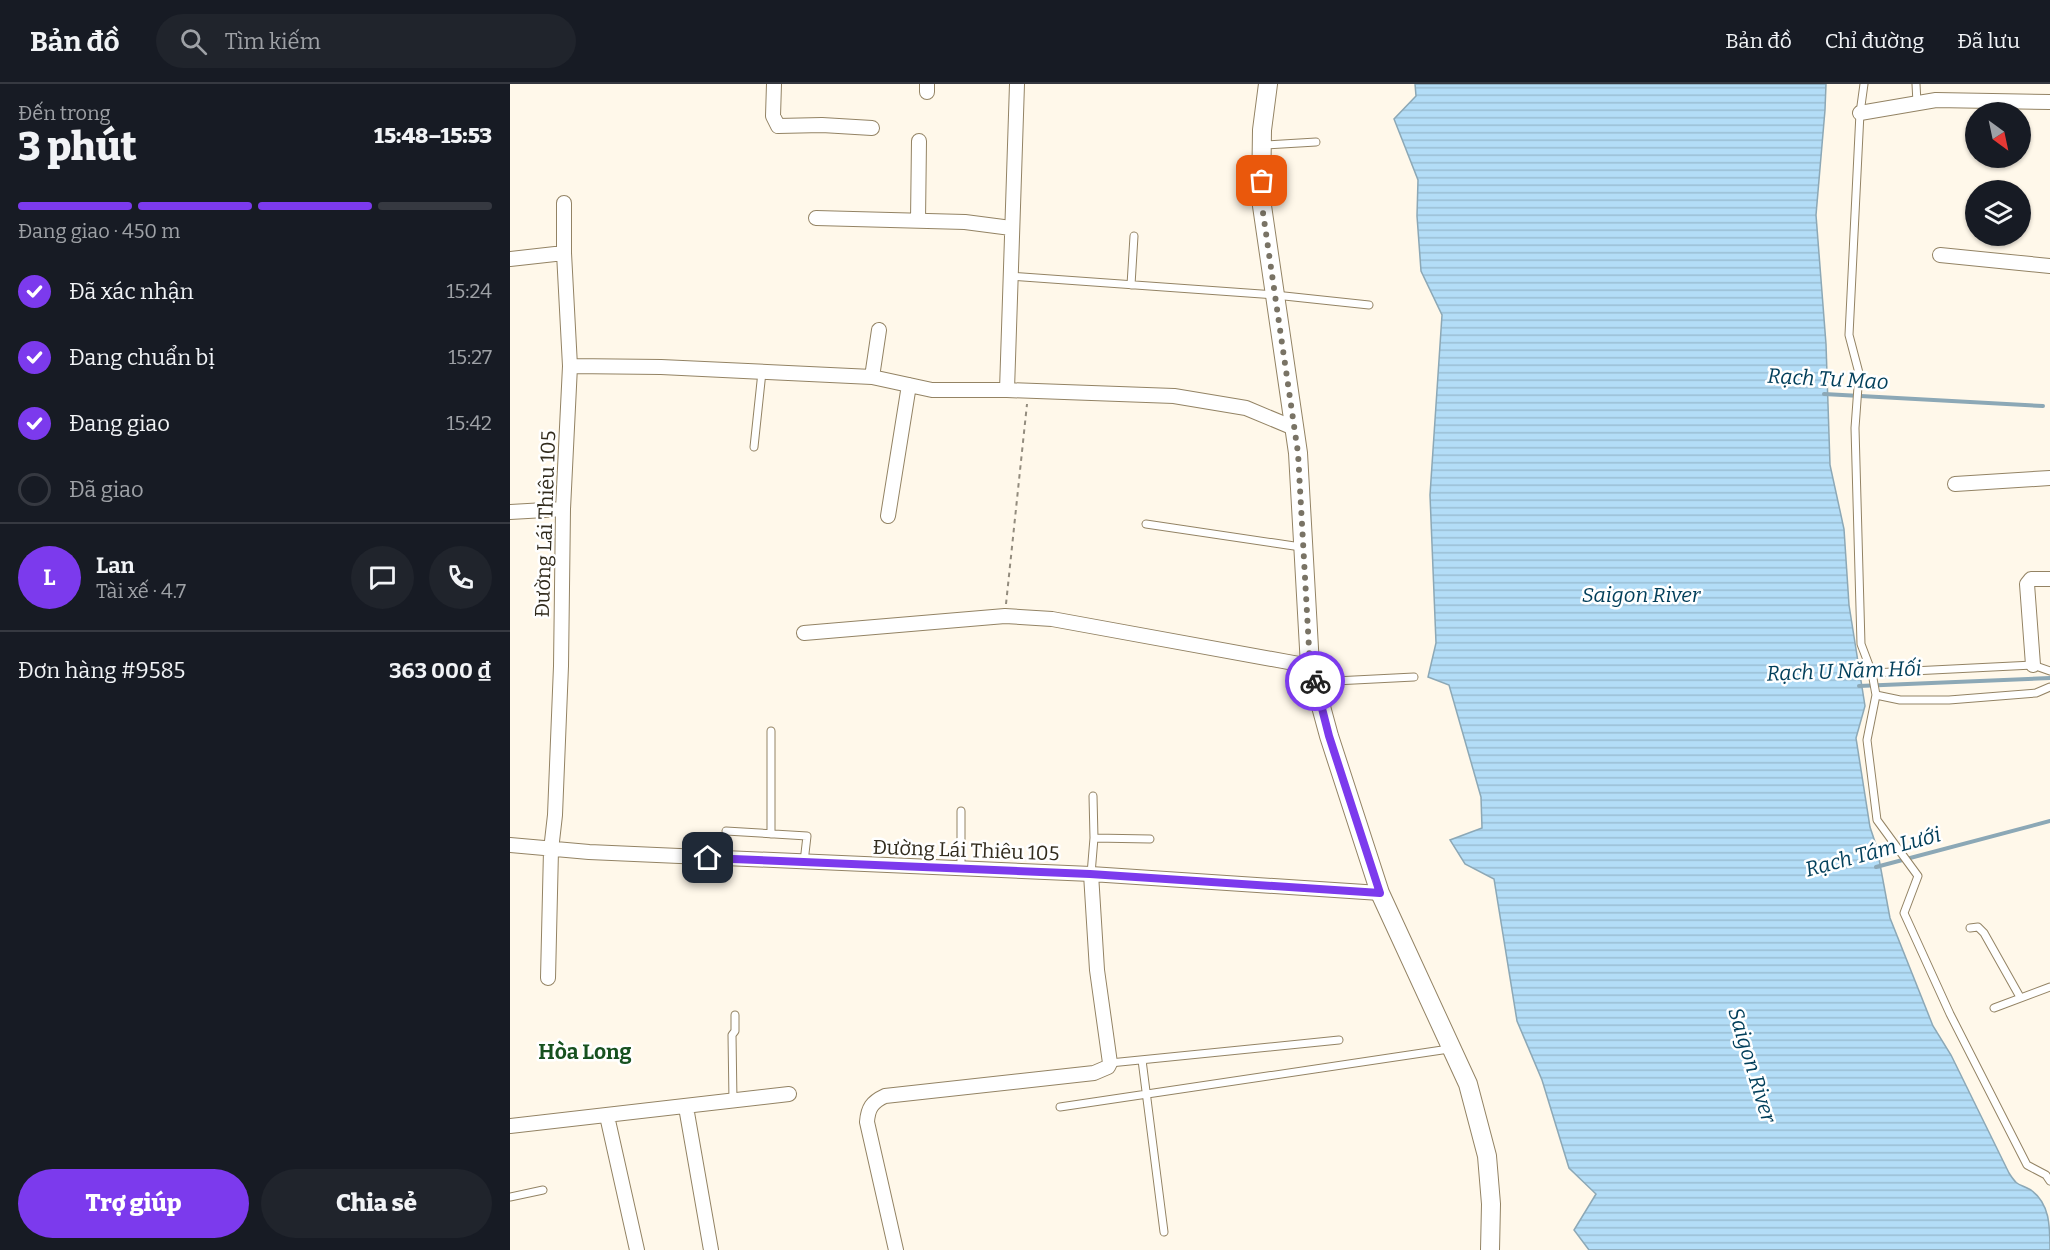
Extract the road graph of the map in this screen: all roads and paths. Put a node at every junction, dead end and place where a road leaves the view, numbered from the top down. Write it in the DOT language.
graph roads {
  1 [pos="774,84"];
  2 [pos="1017,84"];
  3 [pos="1268,84"];
  4 [pos="1864,84"];
  5 [pos="1916,84"];
  6 [pos="2050,102"];
  7 [pos="1917,104"];
  8 [pos="1860,112"];
  9 [pos="872,128"];
  10 [pos="919,141"];
  11 [pos="1316,142"];
  12 [pos="1262,145"];
  13 [pos="564,202"];
  14 [pos="816,218"];
  15 [pos="918,220"];
  16 [pos="1011,228"];
  17 [pos="1134,236"];
  18 [pos="564,253"];
  19 [pos="1940,255"];
  20 [pos="510,259"];
  21 [pos="2050,266"];
  22 [pos="1010,276"];
  23 [pos="1131,285"];
  24 [pos="1275,295"];
  25 [pos="1369,305"];
  26 [pos="879,330"];
  27 [pos="570,366"];
  28 [pos="762,372"];
  29 [pos="872,377"];
  30 [pos="909,385"];
  31 [pos="1007,390"];
  32 [pos="1028,390"];
  33 [pos="1294,428"];
  34 [pos="754,447"];
  35 [pos="2050,478"];
  36 [pos="1955,484"];
  37 [pos="563,509"];
  38 [pos="510,512"];
  39 [pos="888,516"];
  40 [pos="1146,524"];
  41 [pos="1304,547"];
  42 [pos="2050,579"];
  43 [pos="1005,616"];
  44 [pos="804,633"];
  45 [pos="2033,665"];
  46 [pos="2050,671"];
  47 [pos="1313,674"];
  48 [pos="1873,674"];
  49 [pos="1414,677"];
  50 [pos="2050,687"];
  51 [pos="1875,695"];
  52 [pos="771,731"];
  53 [pos="1093,796"];
  54 [pos="961,811"];
  55 [pos="726,831"];
  56 [pos="771,834"];
  57 [pos="1094,838"];
  58 [pos="1150,840"];
  59 [pos="510,845"];
  60 [pos="550,850"];
  61 [pos="804,862"];
  62 [pos="961,863"];
  63 [pos="1090,874"];
  64 [pos="1380,893"];
  65 [pos="1970,928"];
  66 [pos="548,978"];
  67 [pos="2050,987"];
  68 [pos="2020,997"];
  69 [pos="1994,1008"];
  70 [pos="735,1015"];
  71 [pos="1339,1040"];
  72 [pos="1452,1049"];
  73 [pos="1142,1060"];
  74 [pos="1110,1063"];
  75 [pos="1145,1091"];
  76 [pos="789,1094"];
  77 [pos="733,1101"];
  78 [pos="686,1107"];
  79 [pos="1060,1107"];
  80 [pos="607,1116"];
  81 [pos="510,1126"];
  82 [pos="2049,1176"];
  83 [pos="543,1190"];
  84 [pos="510,1197"];
  85 [pos="1164,1232"];
  86 [pos="637,1250"];
  87 [pos="711,1250"];
  88 [pos="896,1250"];
  89 [pos="1490,1250"];
  1 -- 9 [label="street"];
  2 -- 16 [label="street"];
  3 -- 12 [label="street"];
  4 -- 8 [label="lane"];
  5 -- 7 [label="lane"];
  6 -- 7 [label="street"];
  7 -- 8 [label="street"];
  8 -- 48 [label="lane"];
  10 -- 15 [label="street"];
  11 -- 12 [label="lane"];
  12 -- 24 [label="street"];
  13 -- 18 [label="street, Đường Lái Thiêu 105"];
  14 -- 15 [label="street"];
  15 -- 16 [label="street"];
  16 -- 22 [label="street"];
  17 -- 23 [label="lane"];
  18 -- 20 [label="street"];
  18 -- 27 [label="street, Đường Lái Thiêu 105"];
  19 -- 21 [label="street"];
  22 -- 23 [label="lane"];
  22 -- 31 [label="street"];
  23 -- 24 [label="lane"];
  24 -- 25 [label="lane"];
  24 -- 33 [label="street"];
  26 -- 29 [label="street"];
  27 -- 28 [label="street"];
  27 -- 37 [label="street, Đường Lái Thiêu 105"];
  28 -- 29 [label="street"];
  28 -- 34 [label="lane"];
  29 -- 30 [label="street"];
  30 -- 31 [label="street"];
  30 -- 39 [label="street"];
  31 -- 32 [label="street"];
  32 -- 33 [label="street"];
  32 -- 43 [label="path"];
  33 -- 41 [label="street"];
  35 -- 36 [label="street"];
  37 -- 38 [label="street"];
  37 -- 60 [label="street, Đường Lái Thiêu 105"];
  40 -- 41 [label="lane"];
  41 -- 47 [label="street"];
  42 -- 45 [label="street"];
  43 -- 44 [label="street"];
  43 -- 47 [label="street"];
  45 -- 46 [label="lane"];
  45 -- 48 [label="lane"];
  47 -- 49 [label="lane"];
  47 -- 64 [label="street"];
  48 -- 51 [label="lane"];
  50 -- 51 [label="lane"];
  51 -- 82 [label="lane"];
  52 -- 56 [label="lane"];
  53 -- 57 [label="lane"];
  54 -- 62 [label="lane"];
  55 -- 56 [label="lane"];
  56 -- 61 [label="lane"];
  57 -- 58 [label="lane"];
  57 -- 63 [label="lane"];
  59 -- 60 [label="street, Đường Lái Thiêu 105"];
  60 -- 61 [label="street, Đường Lái Thiêu 105"];
  60 -- 66 [label="street"];
  61 -- 62 [label="street, Đường Lái Thiêu 105"];
  62 -- 63 [label="street, Đường Lái Thiêu 105"];
  63 -- 64 [label="street, Đường Lái Thiêu 105"];
  63 -- 74 [label="street"];
  64 -- 72 [label="street"];
  65 -- 68 [label="lane"];
  67 -- 68 [label="lane"];
  68 -- 69 [label="lane"];
  70 -- 77 [label="lane"];
  71 -- 73 [label="lane"];
  72 -- 75 [label="lane"];
  72 -- 89 [label="street"];
  73 -- 74 [label="lane"];
  73 -- 75 [label="lane"];
  74 -- 88 [label="street"];
  75 -- 79 [label="lane"];
  75 -- 85 [label="lane"];
  76 -- 77 [label="street"];
  77 -- 78 [label="street"];
  78 -- 80 [label="street"];
  78 -- 87 [label="street"];
  80 -- 81 [label="street"];
  80 -- 86 [label="street"];
  83 -- 84 [label="lane"];
}
